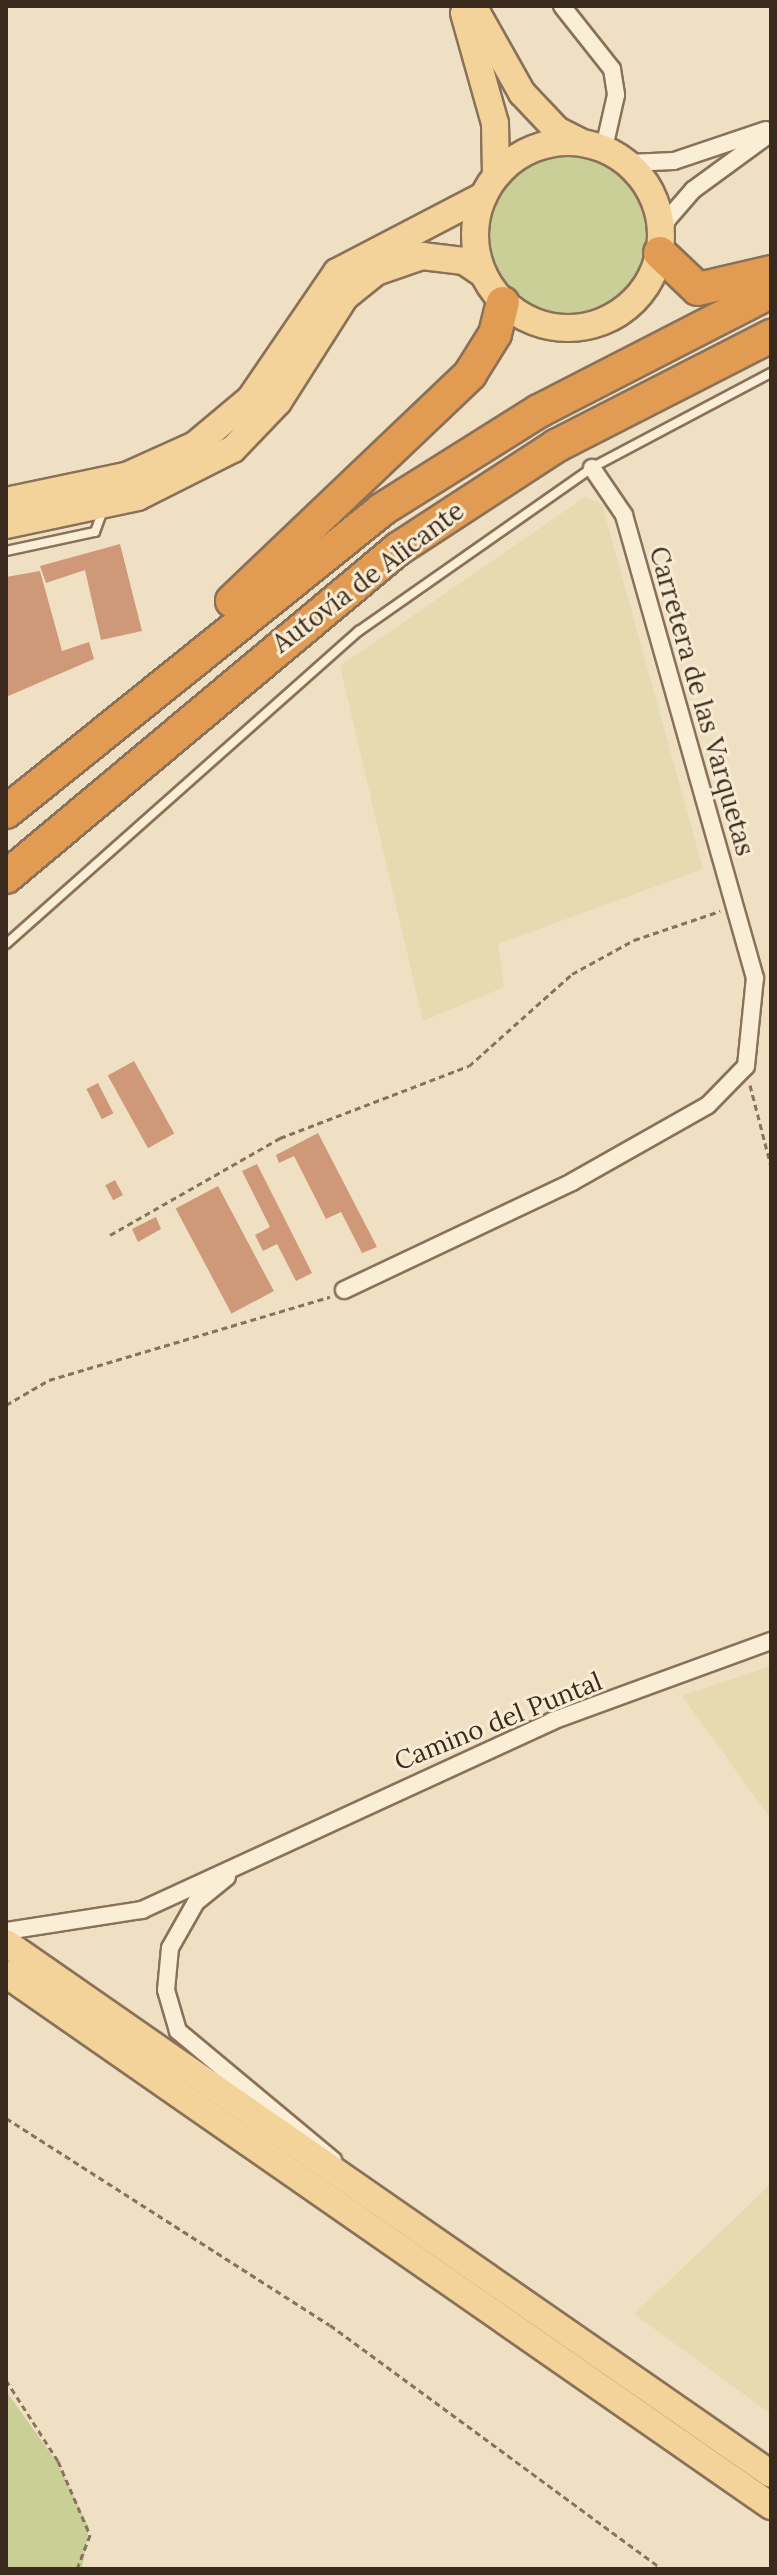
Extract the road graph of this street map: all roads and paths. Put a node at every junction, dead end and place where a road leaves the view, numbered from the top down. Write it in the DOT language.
graph roads {
  1 [pos="462,6"];
  2 [pos="473,6"];
  3 [pos="562,6"];
  4 [pos="771,131"];
  5 [pos="592,145"];
  6 [pos="628,163"];
  7 [pos="489,186"];
  8 [pos="661,247"];
  9 [pos="771,272"];
  10 [pos="483,274"];
  11 [pos="771,292"];
  12 [pos="503,303"];
  13 [pos="771,336"];
  14 [pos="771,373"];
  15 [pos="592,468"];
  16 [pos="6,501"];
  17 [pos="105,505"];
  18 [pos="6,525"];
  19 [pos="6,551"];
  20 [pos="151,690"];
  21 [pos="6,812"];
  22 [pos="6,877"];
  23 [pos="735,905"];
  24 [pos="6,944"];
  25 [pos="746,1066"];
  26 [pos="771,1166"];
  27 [pos="110,1235"];
  28 [pos="344,1290"];
  29 [pos="6,1405"];
  30 [pos="771,1641"];
  31 [pos="251,1862"];
  32 [pos="6,1931"];
  33 [pos="6,1943"];
  34 [pos="6,1974"];
  35 [pos="6,2118"];
  36 [pos="355,2185"];
  37 [pos="6,2380"];
  38 [pos="771,2474"];
  39 [pos="771,2506"];
  40 [pos="77,2569"];
  41 [pos="662,2569"];
  1 -- 7 [label="main road"];
  2 -- 5 [label="main road"];
  3 -- 5 [label="street"];
  4 -- 6 [label="street"];
  4 -- 8 [label="street"];
  5 -- 6 [label="main road"];
  5 -- 7 [label="main road"];
  6 -- 8 [label="main road"];
  7 -- 10 [label="main road"];
  7 -- 16 [label="main road"];
  8 -- 9 [label="highway"];
  8 -- 12 [label="main road"];
  10 -- 12 [label="main road"];
  10 -- 17 [label="main road"];
  11 -- 20 [label="highway, Autovía de Alicante"];
  12 -- 20 [label="highway"];
  13 -- 22 [label="highway, Autovía de Alicante"];
  14 -- 15 [label="lane"];
  15 -- 23 [label="street, Carretera de las Varquetas"];
  15 -- 24 [label="lane"];
  17 -- 18 [label="main road"];
  17 -- 19 [label="lane"];
  20 -- 21 [label="highway, Autovía de Alicante"];
  23 -- 25 [label="street, Carretera de las Varquetas"];
  23 -- 27 [label="path"];
  25 -- 26 [label="path"];
  25 -- 28 [label="street"];
  28 -- 29 [label="path"];
  30 -- 31 [label="street, Camino del Puntal"];
  31 -- 32 [label="street, Camino del Puntal"];
  31 -- 36 [label="street, Camino del Puntal"];
  33 -- 36 [label="main road"];
  34 -- 39 [label="main road"];
  35 -- 41 [label="path"];
  36 -- 38 [label="main road"];
  37 -- 40 [label="path"];
}
